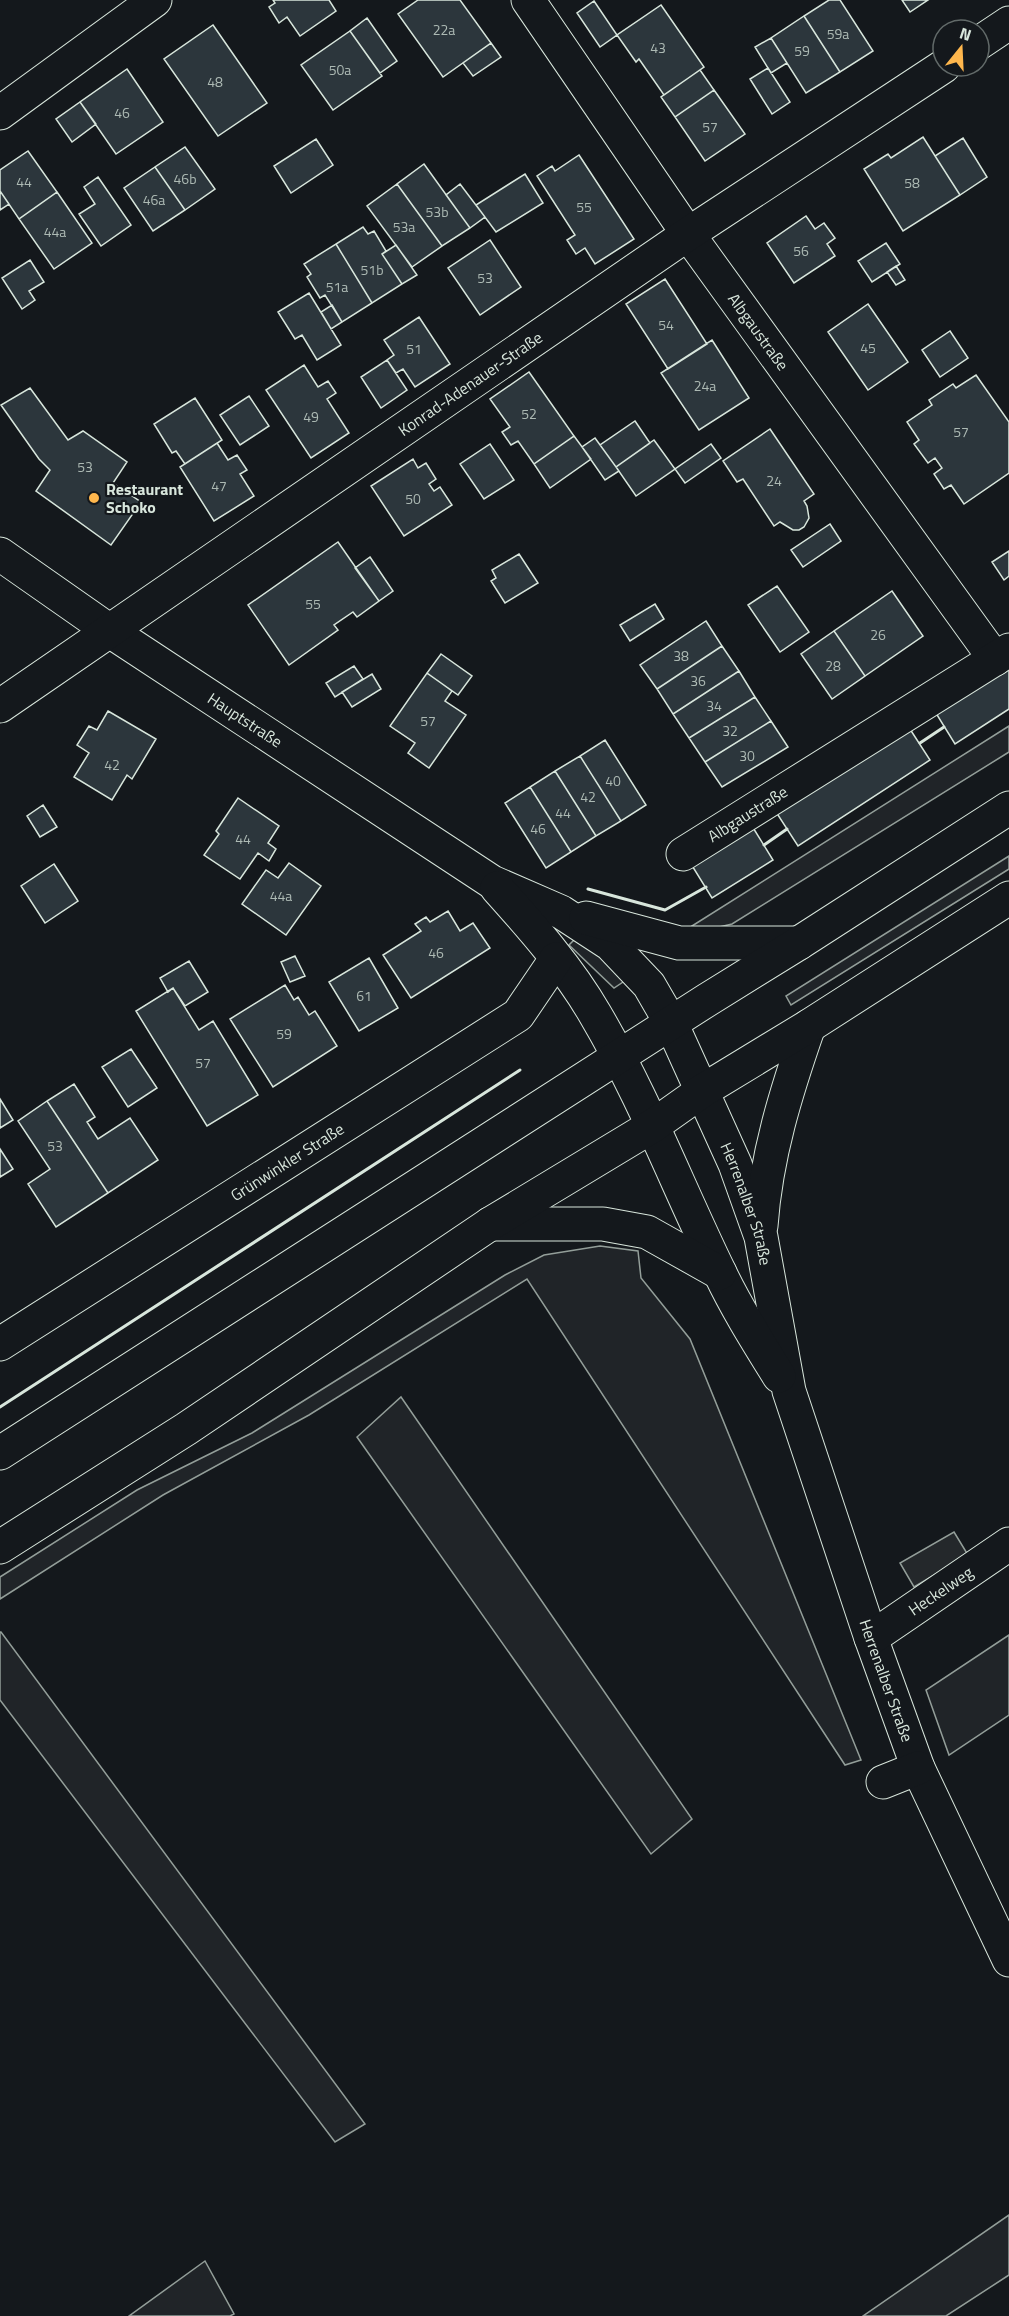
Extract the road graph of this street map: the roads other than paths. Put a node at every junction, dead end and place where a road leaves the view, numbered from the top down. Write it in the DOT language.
graph roads {
  1 [pos="155,0"];
  2 [pos="528,0"];
  3 [pos="1009,23"];
  4 [pos="991,35"];
  5 [pos="931,75"];
  6 [pos="0,113"];
  7 [pos="688,234"];
  8 [pos="0,554"];
  9 [pos="110,631"];
  10 [pos="1002,654"];
  11 [pos="0,706"];
  12 [pos="1009,808"];
  13 [pos="682,854"];
  14 [pos="492,882"];
  15 [pos="1009,898"];
  16 [pos="561,912"];
  17 [pos="799,943"];
  18 [pos="556,959"];
  19 [pos="671,1023"];
  20 [pos="809,1026"];
  21 [pos="619,1056"];
  22 [pos="702,1091"];
  23 [pos="654,1125"];
  24 [pos="490,1224"];
  25 [pos="760,1237"];
  26 [pos="720,1274"];
  27 [pos="0,1344"];
  28 [pos="789,1391"];
  29 [pos="0,1453"];
  30 [pos="1009,1544"];
  31 [pos="0,1547"];
  32 [pos="871,1638"];
  33 [pos="918,1768"];
  34 [pos="883,1782"];
  35 [pos="1009,1960"];
  1 -- 6 [label="street"];
  2 -- 7 [label="street, Albgaustraße"];
  3 -- 4 [label="street"];
  5 -- 7 [label="street, Konrad-Adenauer-Straße"];
  7 -- 9 [label="street, Konrad-Adenauer-Straße"];
  7 -- 10 [label="street, Albgaustraße"];
  8 -- 9 [label="street, Hauptstraße"];
  9 -- 11 [label="street, Konrad-Adenauer-Straße"];
  9 -- 14 [label="street, Hauptstraße"];
  10 -- 13 [label="street, Albgaustraße"];
  12 -- 17 [label="street"];
  14 -- 16 [label="street, Hauptstraße"];
  14 -- 18 [label="street, Hauptstraße"];
  15 -- 20 [label="street"];
  16 -- 17 [label="street"];
  16 -- 19 [label="street, Hauptstraße"];
  17 -- 19 [label="street"];
  18 -- 21 [label="street, Hauptstraße"];
  18 -- 27 [label="street, Grünwinkler Straße"];
  19 -- 21 [label="street"];
  19 -- 22 [label="street, Herrenalber Straße"];
  20 -- 22 [label="street"];
  20 -- 25 [label="street"];
  21 -- 23 [label="street, Hauptstraße"];
  21 -- 29 [label="street"];
  22 -- 23 [label="street"];
  22 -- 25 [label="street, Herrenalber Straße"];
  23 -- 24 [label="street"];
  23 -- 26 [label="street, Herrenalber Straße"];
  24 -- 26 [label="street"];
  24 -- 31 [label="street"];
  25 -- 28 [label="street, Herrenalber Straße"];
  26 -- 28 [label="street, Herrenalber Straße"];
  28 -- 32 [label="street, Herrenalber Straße"];
  30 -- 32 [label="street, Heckelweg"];
  32 -- 33 [label="street, Herrenalber Straße"];
  33 -- 34 [label="street"];
  33 -- 35 [label="street, Herrenalber Straße"];
}
